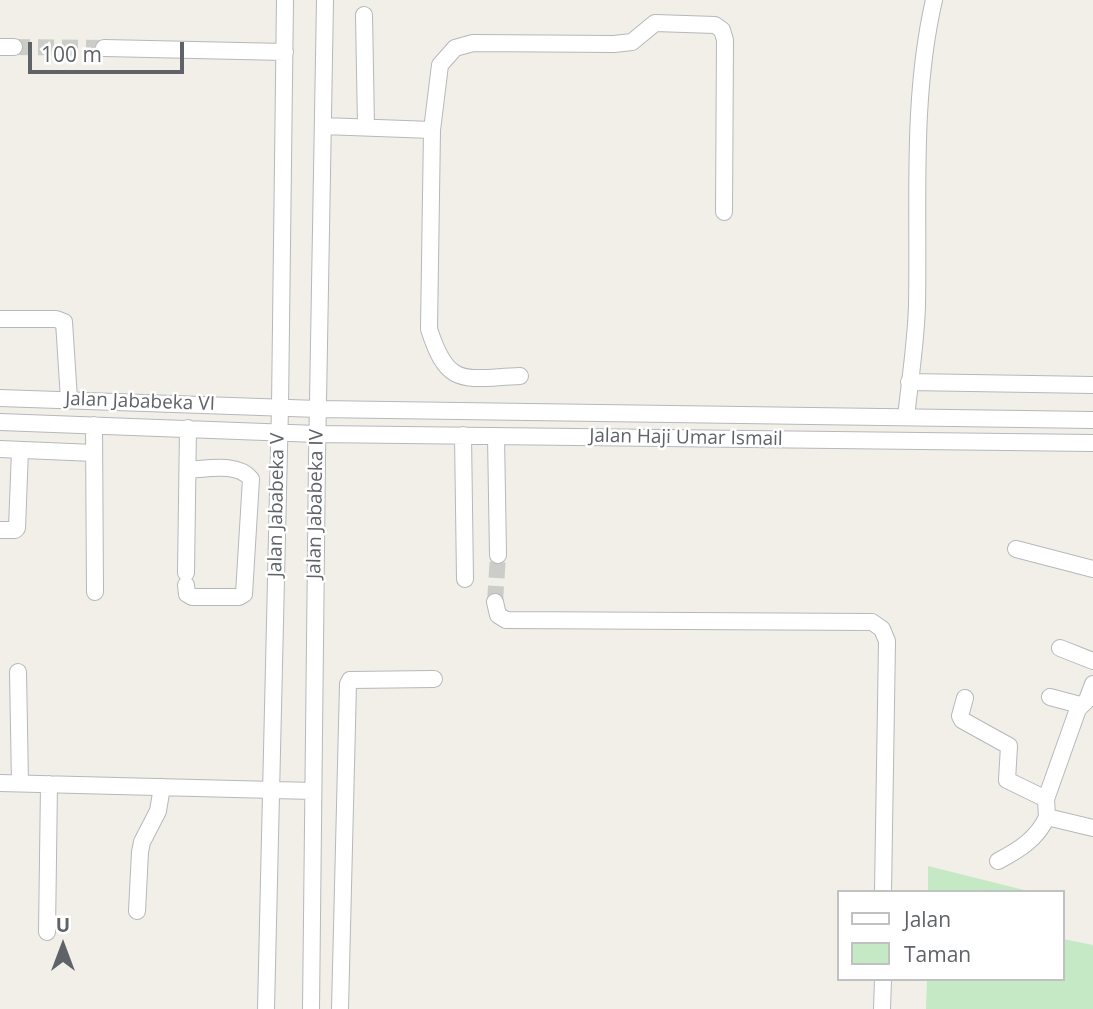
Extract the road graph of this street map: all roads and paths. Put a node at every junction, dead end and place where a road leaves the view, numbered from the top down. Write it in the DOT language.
graph roads {
  1 [pos="285,0"];
  2 [pos="325,0"];
  3 [pos="934,0"];
  4 [pos="364,15"];
  5 [pos="104,48"];
  6 [pos="285,52"];
  7 [pos="323,126"];
  8 [pos="366,126"];
  9 [pos="432,130"];
  10 [pos="724,212"];
  11 [pos="0,319"];
  12 [pos="520,376"];
  13 [pos="909,382"];
  14 [pos="1093,385"];
  15 [pos="0,398"];
  16 [pos="69,399"];
  17 [pos="280,407"];
  18 [pos="318,409"];
  19 [pos="906,417"];
  20 [pos="1093,420"];
  21 [pos="0,422"];
  22 [pos="94,425"];
  23 [pos="188,428"];
  24 [pos="279,431"];
  25 [pos="317,433"];
  26 [pos="463,435"];
  27 [pos="496,436"];
  28 [pos="1093,443"];
  29 [pos="0,449"];
  30 [pos="20,450"];
  31 [pos="94,453"];
  32 [pos="188,470"];
  33 [pos="0,530"];
  34 [pos="1016,549"];
  35 [pos="498,555"];
  36 [pos="1093,569"];
  37 [pos="465,579"];
  38 [pos="95,592"];
  39 [pos="495,601"];
  40 [pos="1060,648"];
  41 [pos="1093,661"];
  42 [pos="18,671"];
  43 [pos="433,679"];
  44 [pos="1093,684"];
  45 [pos="1049,697"];
  46 [pos="965,698"];
  47 [pos="1080,705"];
  48 [pos="0,783"];
  49 [pos="20,783"];
  50 [pos="49,784"];
  51 [pos="162,787"];
  52 [pos="271,790"];
  53 [pos="313,791"];
  54 [pos="1046,799"];
  55 [pos="1047,817"];
  56 [pos="1093,828"];
  57 [pos="998,861"];
  58 [pos="883,890"];
  59 [pos="137,911"];
  60 [pos="47,932"];
  61 [pos="883,981"];
  62 [pos="266,1009"];
  63 [pos="311,1009"];
  64 [pos="340,1009"];
  65 [pos="882,1009"];
  1 -- 6 [label="street, Jalan Jababeka V"];
  2 -- 7 [label="street, Jalan Jababeka IV"];
  3 -- 13 [label="street"];
  4 -- 8 [label="street"];
  5 -- 6 [label="street"];
  6 -- 17 [label="street, Jalan Jababeka V"];
  7 -- 8 [label="street"];
  7 -- 18 [label="street, Jalan Jababeka IV"];
  8 -- 9 [label="street"];
  9 -- 10 [label="street"];
  9 -- 12 [label="street"];
  11 -- 16 [label="street"];
  13 -- 14 [label="street"];
  13 -- 19 [label="street"];
  15 -- 16 [label="street, Jalan Jababeka VI"];
  16 -- 17 [label="street, Jalan Jababeka VI"];
  17 -- 18 [label="street, Jalan Haji Umar Ismail"];
  17 -- 24 [label="street, Jalan Jababeka V"];
  18 -- 19 [label="street, Jalan Haji Umar Ismail"];
  18 -- 25 [label="street, Jalan Jababeka IV"];
  19 -- 20 [label="street, Jalan Haji Umar Ismail"];
  21 -- 22 [label="street, Jalan Jababeka VI"];
  22 -- 23 [label="street, Jalan Jababeka VI"];
  22 -- 31 [label="street"];
  23 -- 24 [label="street, Jalan Jababeka VI"];
  23 -- 32 [label="street"];
  24 -- 25 [label="street, Jalan Haji Umar Ismail"];
  24 -- 52 [label="street, Jalan Jababeka V"];
  25 -- 26 [label="street, Jalan Haji Umar Ismail"];
  25 -- 53 [label="street, Jalan Jababeka IV"];
  26 -- 27 [label="street, Jalan Haji Umar Ismail"];
  26 -- 37 [label="street"];
  27 -- 28 [label="street, Jalan Haji Umar Ismail"];
  27 -- 35 [label="street"];
  29 -- 30 [label="street"];
  30 -- 31 [label="street"];
  30 -- 33 [label="street"];
  31 -- 38 [label="street"];
  32 -- 32 [label="street"];
  34 -- 36 [label="street"];
  39 -- 58 [label="street"];
  40 -- 41 [label="street"];
  42 -- 49 [label="street"];
  43 -- 64 [label="street"];
  44 -- 47 [label="street"];
  45 -- 47 [label="street"];
  46 -- 54 [label="street"];
  47 -- 54 [label="street"];
  48 -- 49 [label="street"];
  49 -- 50 [label="street"];
  50 -- 51 [label="street"];
  50 -- 60 [label="street"];
  51 -- 52 [label="street"];
  51 -- 59 [label="street"];
  52 -- 53 [label="street"];
  52 -- 62 [label="street, Jalan Jababeka V"];
  53 -- 63 [label="street, Jalan Jababeka IV"];
  54 -- 55 [label="street"];
  55 -- 56 [label="street"];
  55 -- 57 [label="street"];
  61 -- 65 [label="street"];
}
